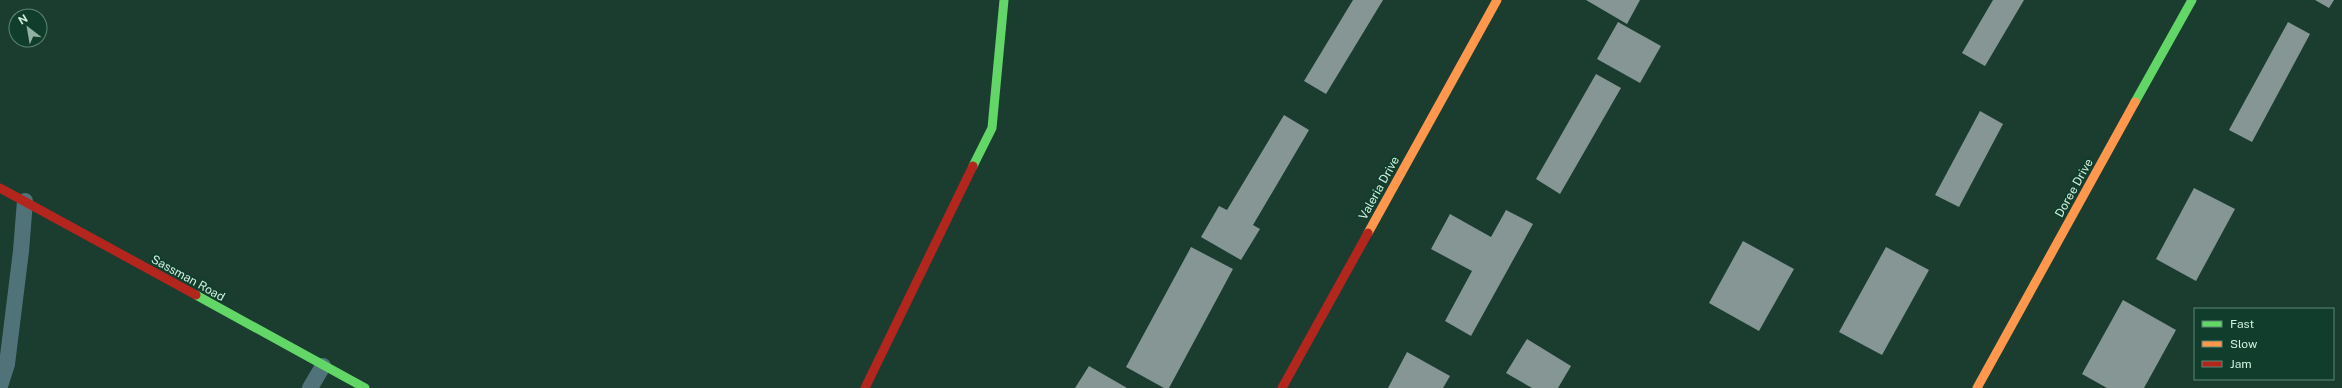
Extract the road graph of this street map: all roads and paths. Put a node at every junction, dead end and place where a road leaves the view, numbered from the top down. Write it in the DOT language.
graph roads {
  1 [pos="1004,0"];
  2 [pos="1496,0"];
  3 [pos="2192,0"];
  4 [pos="0,188"];
  5 [pos="25,201"];
  6 [pos="323,366"];
  7 [pos="0,386"];
  8 [pos="310,388"];
  9 [pos="365,388"];
  10 [pos="865,388"];
  11 [pos="1282,388"];
  12 [pos="1977,388"];
  1 -- 10 [label="street"];
  2 -- 11 [label="street, Valeria Drive"];
  3 -- 12 [label="street, Doree Drive"];
  4 -- 5 [label="street, Sassman Road"];
  5 -- 6 [label="street, Sassman Road"];
  5 -- 7 [label="lane"];
  6 -- 8 [label="lane"];
  6 -- 9 [label="street, Sassman Road"];
}
